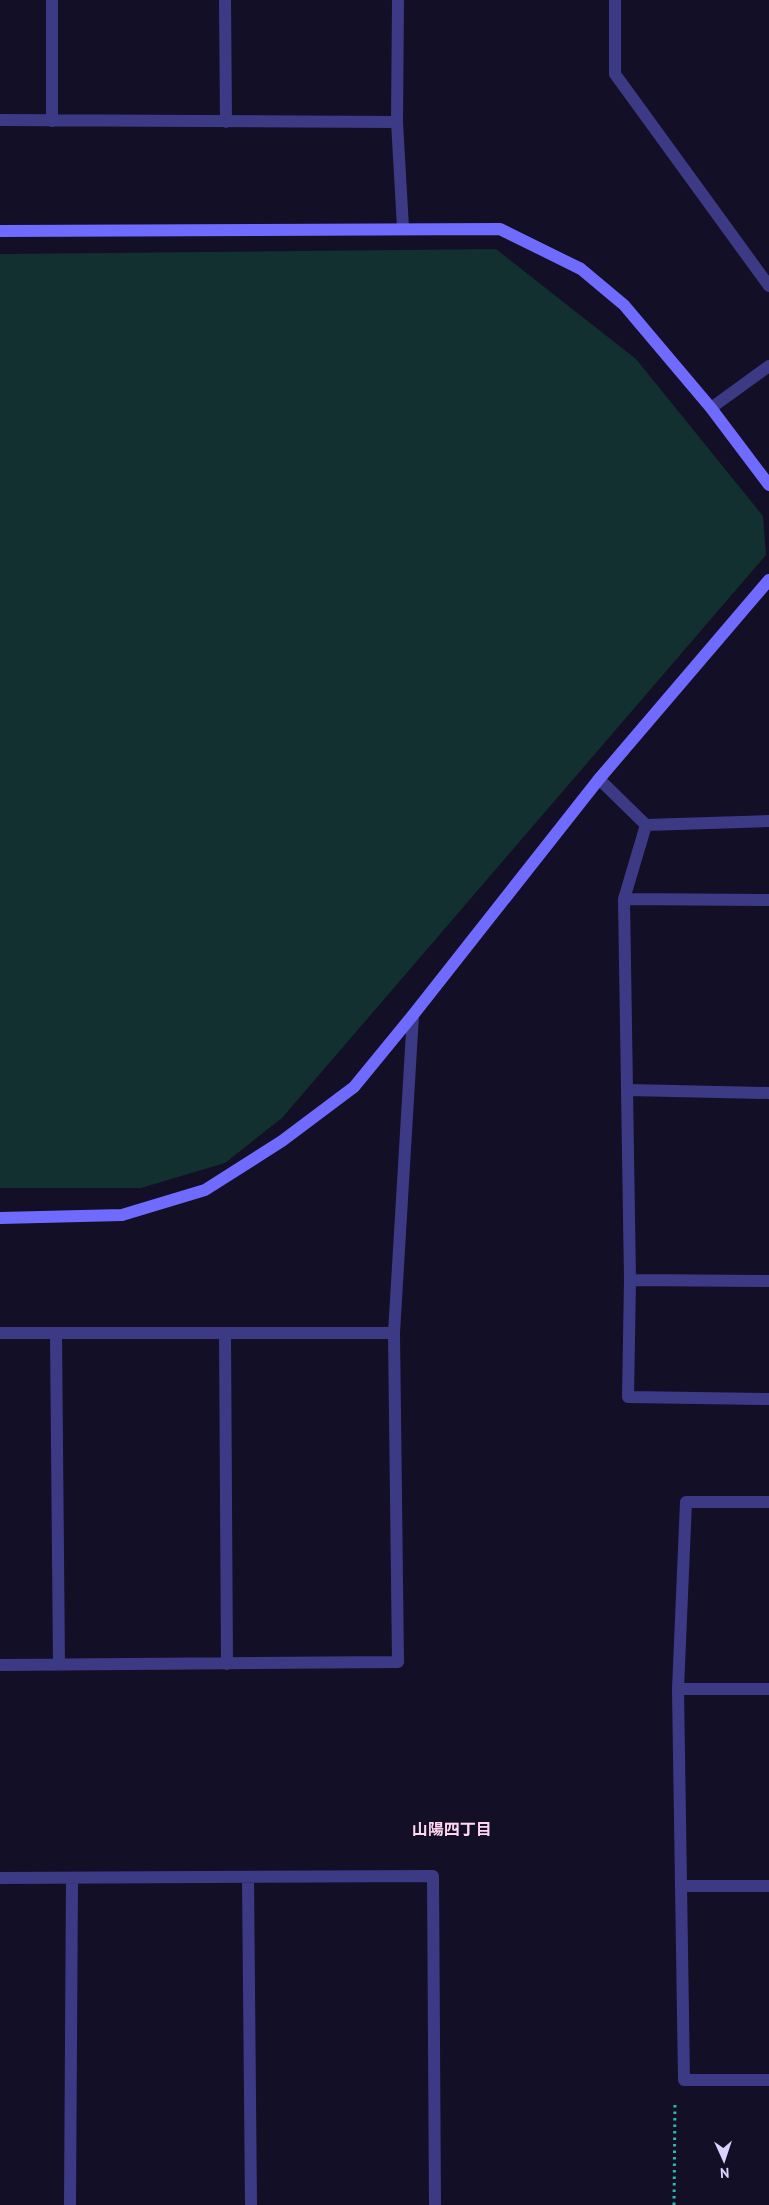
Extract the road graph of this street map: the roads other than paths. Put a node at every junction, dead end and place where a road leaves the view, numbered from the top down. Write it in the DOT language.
graph roads {
  1 [pos="52,0"];
  2 [pos="226,0"];
  3 [pos="398,0"];
  4 [pos="614,0"];
  5 [pos="0,120"];
  6 [pos="52,121"];
  7 [pos="226,122"];
  8 [pos="397,122"];
  9 [pos="403,228"];
  10 [pos="0,231"];
  11 [pos="769,286"];
  12 [pos="769,366"];
  13 [pos="711,408"];
  14 [pos="769,485"];
  15 [pos="769,580"];
  16 [pos="599,779"];
  17 [pos="769,821"];
  18 [pos="646,825"];
  19 [pos="624,899"];
  20 [pos="769,900"];
  21 [pos="413,1015"];
  22 [pos="628,1090"];
  23 [pos="769,1093"];
  24 [pos="0,1218"];
  25 [pos="630,1280"];
  26 [pos="769,1281"];
  27 [pos="0,1333"];
  28 [pos="56,1333"];
  29 [pos="225,1333"];
  30 [pos="394,1333"];
  31 [pos="769,1399"];
  32 [pos="769,1502"];
  33 [pos="227,1664"];
  34 [pos="0,1665"];
  35 [pos="58,1665"];
  36 [pos="678,1688"];
  37 [pos="769,1689"];
  38 [pos="248,1877"];
  39 [pos="0,1878"];
  40 [pos="72,1878"];
  41 [pos="681,1886"];
  42 [pos="769,1886"];
  43 [pos="769,2080"];
  44 [pos="70,2205"];
  45 [pos="251,2205"];
  46 [pos="435,2205"];
  1 -- 6 [label="street"];
  2 -- 7 [label="street"];
  3 -- 8 [label="street"];
  4 -- 11 [label="street"];
  5 -- 6 [label="street"];
  6 -- 7 [label="street"];
  7 -- 8 [label="street"];
  8 -- 9 [label="street"];
  9 -- 10 [label="street"];
  9 -- 13 [label="street"];
  12 -- 13 [label="street"];
  13 -- 14 [label="street"];
  15 -- 16 [label="street"];
  16 -- 18 [label="street"];
  16 -- 21 [label="street"];
  17 -- 18 [label="street"];
  18 -- 19 [label="street"];
  19 -- 20 [label="street"];
  19 -- 22 [label="street"];
  21 -- 24 [label="street"];
  21 -- 30 [label="street"];
  22 -- 23 [label="street"];
  22 -- 25 [label="street"];
  25 -- 26 [label="street"];
  25 -- 31 [label="street"];
  27 -- 28 [label="street"];
  28 -- 29 [label="street"];
  28 -- 35 [label="street"];
  29 -- 30 [label="street"];
  29 -- 33 [label="street"];
  30 -- 33 [label="street"];
  32 -- 36 [label="street"];
  33 -- 35 [label="street"];
  34 -- 35 [label="street"];
  36 -- 37 [label="street"];
  36 -- 41 [label="street"];
  38 -- 40 [label="street"];
  38 -- 45 [label="street"];
  38 -- 46 [label="street"];
  39 -- 40 [label="street"];
  40 -- 44 [label="street"];
  41 -- 42 [label="street"];
  41 -- 43 [label="street"];
}
